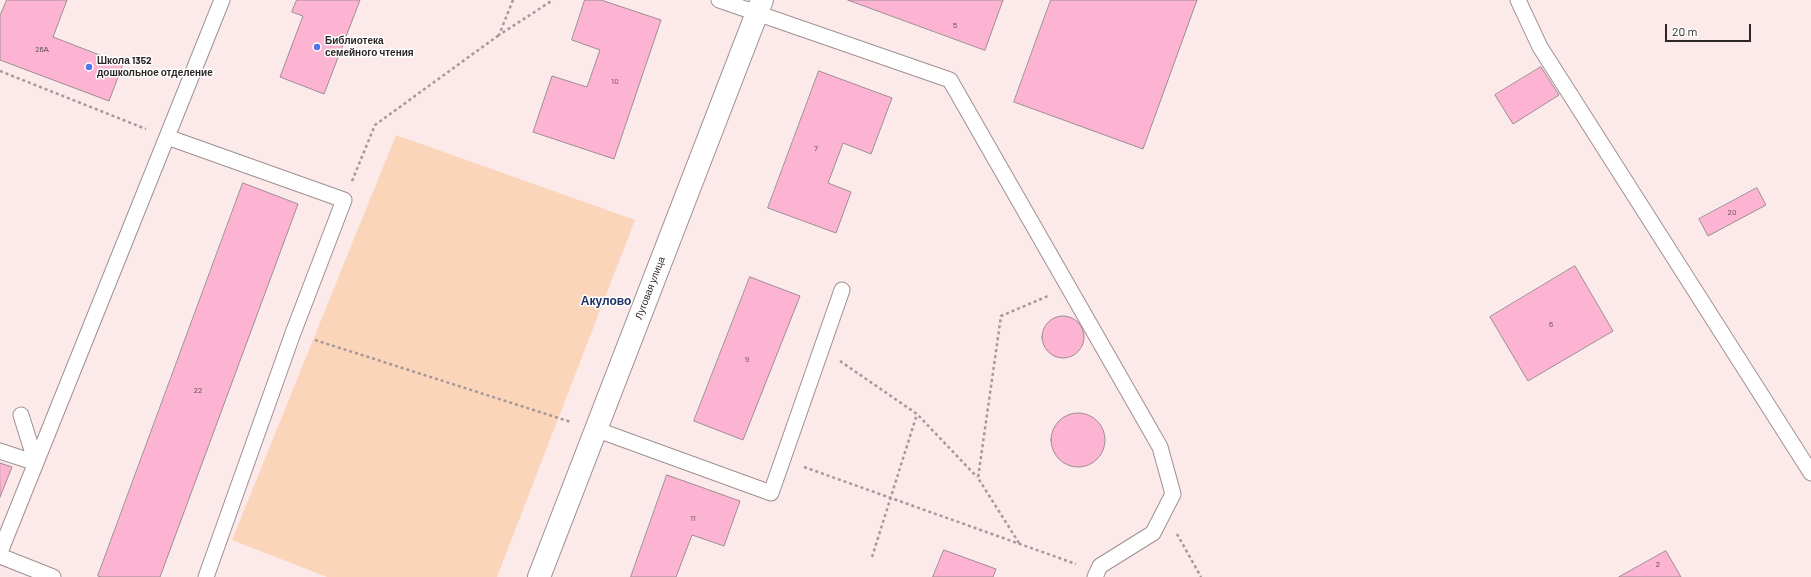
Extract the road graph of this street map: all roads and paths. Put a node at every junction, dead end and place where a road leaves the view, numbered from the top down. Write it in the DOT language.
graph roads {
  1 [pos="222,0"];
  2 [pos="513,0"];
  3 [pos="553,0"];
  4 [pos="719,0"];
  5 [pos="1518,0"];
  6 [pos="759,7"];
  7 [pos="499,35"];
  8 [pos="0,71"];
  9 [pos="167,138"];
  10 [pos="344,200"];
  11 [pos="1068,288"];
  12 [pos="842,290"];
  13 [pos="293,333"];
  14 [pos="822,348"];
  15 [pos="917,414"];
  16 [pos="21,415"];
  17 [pos="596,429"];
  18 [pos="0,451"];
  19 [pos="783,460"];
  20 [pos="36,463"];
  21 [pos="1811,473"];
  22 [pos="978,478"];
  23 [pos="891,498"];
  24 [pos="1164,510"];
  25 [pos="1019,543"];
  26 [pos="0,552"];
  27 [pos="0,556"];
  28 [pos="872,557"];
  29 [pos="1097,574"];
  30 [pos="53,577"];
  31 [pos="206,577"];
  32 [pos="539,577"];
  33 [pos="1201,577"];
  1 -- 9 [label="lane"];
  2 -- 7 [label="path"];
  3 -- 7 [label="path"];
  4 -- 6 [label="lane"];
  5 -- 21 [label="lane"];
  6 -- 11 [label="lane"];
  6 -- 17 [label="street, Луговая улица"];
  7 -- 10 [label="path"];
  8 -- 9 [label="path"];
  9 -- 10 [label="lane"];
  9 -- 20 [label="lane"];
  10 -- 13 [label="lane"];
  11 -- 22 [label="path"];
  11 -- 24 [label="lane"];
  12 -- 14 [label="lane"];
  13 -- 17 [label="path"];
  13 -- 31 [label="lane"];
  14 -- 15 [label="path"];
  14 -- 19 [label="lane"];
  15 -- 22 [label="path"];
  15 -- 23 [label="path"];
  16 -- 20 [label="lane"];
  17 -- 19 [label="lane"];
  17 -- 32 [label="street, Луговая улица"];
  18 -- 20 [label="lane"];
  19 -- 23 [label="path"];
  20 -- 26 [label="lane"];
  22 -- 25 [label="path"];
  23 -- 25 [label="path"];
  23 -- 28 [label="path"];
  24 -- 29 [label="lane"];
  24 -- 33 [label="path"];
  25 -- 29 [label="path"];
  27 -- 30 [label="lane"];
}
